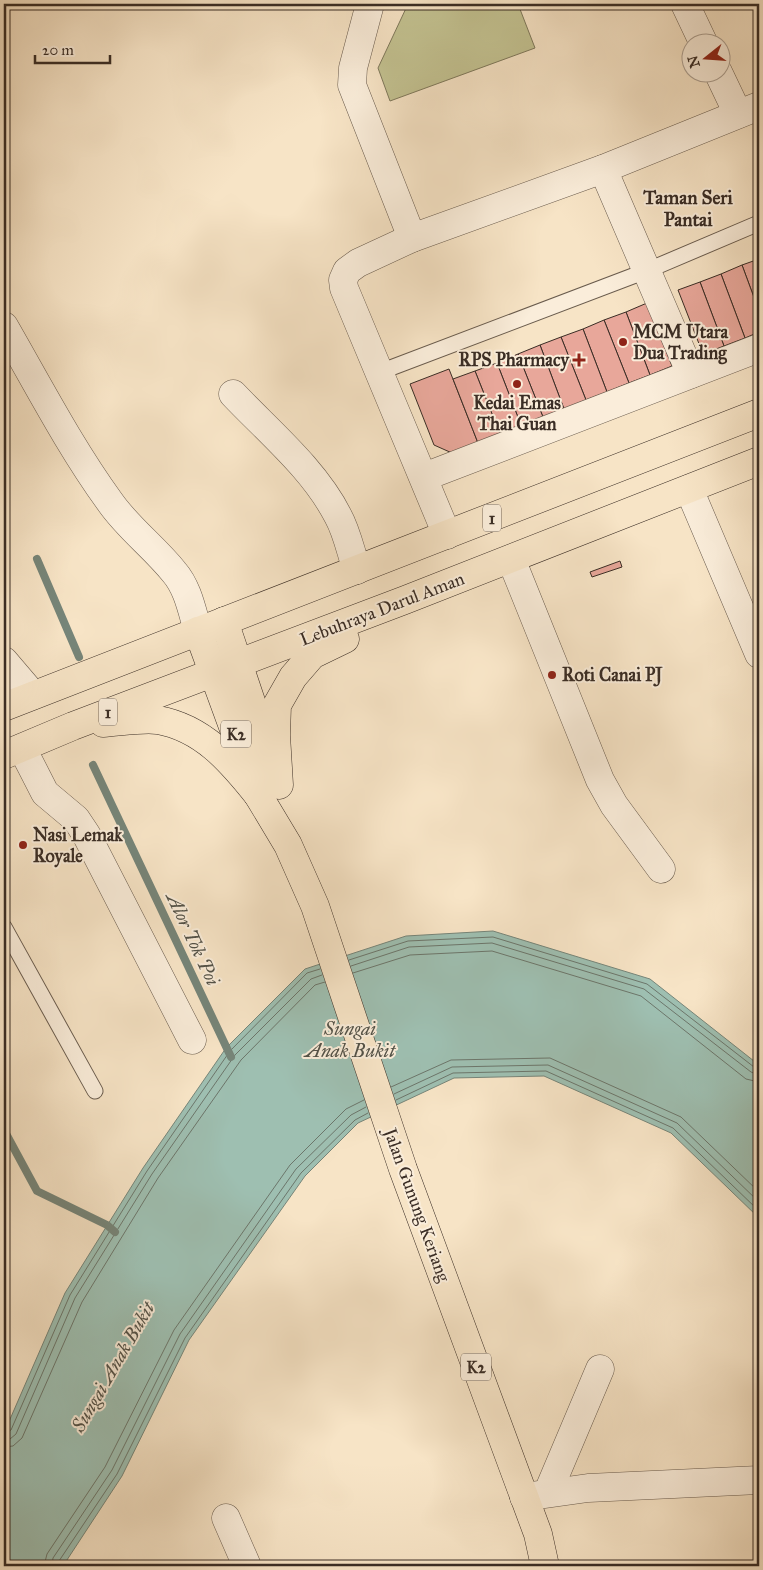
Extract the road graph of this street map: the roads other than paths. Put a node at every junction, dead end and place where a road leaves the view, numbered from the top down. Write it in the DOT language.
graph roads {
  1 [pos="370,4"];
  2 [pos="685,4"];
  3 [pos="698,32"];
  4 [pos="726,82"];
  5 [pos="749,110"];
  6 [pos="603,169"];
  7 [pos="759,223"];
  8 [pos="412,238"];
  9 [pos="646,271"];
  10 [pos="4,326"];
  11 [pos="759,348"];
  12 [pos="380,372"];
  13 [pos="692,374"];
  14 [pos="233,394"];
  15 [pos="759,413"];
  16 [pos="759,461"];
  17 [pos="424,476"];
  18 [pos="689,488"];
  19 [pos="447,535"];
  20 [pos="511,559"];
  21 [pos="357,570"];
  22 [pos="405,600"];
  23 [pos="224,621"];
  24 [pos="198,631"];
  25 [pos="759,654"];
  26 [pos="4,661"];
  27 [pos="226,668"];
  28 [pos="33,695"];
  29 [pos="4,707"];
  30 [pos="73,726"];
  31 [pos="13,752"];
  32 [pos="269,790"];
  33 [pos="661,869"];
  34 [pos="4,927"];
  35 [pos="192,1040"];
  36 [pos="95,1091"];
  37 [pos="600,1369"];
  38 [pos="759,1480"];
  39 [pos="536,1495"];
  40 [pos="226,1518"];
  41 [pos="247,1566"];
  42 [pos="545,1566"];
  1 -- 8 [label="street"];
  2 -- 3 [label="street"];
  4 -- 5 [label="street"];
  5 -- 6 [label="street"];
  6 -- 8 [label="street"];
  6 -- 9 [label="street"];
  7 -- 9 [label="lane"];
  8 -- 12 [label="street"];
  9 -- 12 [label="lane"];
  9 -- 13 [label="street"];
  10 -- 24 [label="street"];
  11 -- 13 [label="street"];
  12 -- 17 [label="street"];
  13 -- 17 [label="street"];
  14 -- 21 [label="street"];
  15 -- 19 [label="main road, 1"];
  16 -- 18 [label="main road, Lebuhraya Darul Aman / 1"];
  17 -- 19 [label="street"];
  18 -- 20 [label="main road, Lebuhraya Darul Aman / 1"];
  18 -- 25 [label="street"];
  19 -- 21 [label="main road, 1"];
  20 -- 22 [label="main road, Lebuhraya Darul Aman / 1"];
  20 -- 33 [label="street"];
  21 -- 23 [label="main road, 1"];
  22 -- 27 [label="main road, Lebuhraya Darul Aman / 1"];
  22 -- 32 [label="main road"];
  23 -- 24 [label="main road, 1"];
  23 -- 27 [label="main road, Jalan Gunung Keriang / K2"];
  24 -- 27 [label="main road, Jalan Gunung Keriang / K2"];
  24 -- 28 [label="main road, 1"];
  26 -- 28 [label="street"];
  27 -- 30 [label="main road, Lebuhraya Darul Aman / 1"];
  27 -- 32 [label="main road, Jalan Gunung Keriang / K2"];
  28 -- 29 [label="main road, 1"];
  30 -- 31 [label="main road, Lebuhraya Darul Aman / 1"];
  30 -- 32 [label="main road"];
  31 -- 35 [label="street"];
  32 -- 39 [label="main road, Jalan Gunung Keriang / K2"];
  34 -- 36 [label="lane"];
  37 -- 39 [label="street"];
  38 -- 39 [label="street"];
  39 -- 42 [label="main road, Jalan Gunung Keriang / K2"];
  40 -- 41 [label="street"];
}
